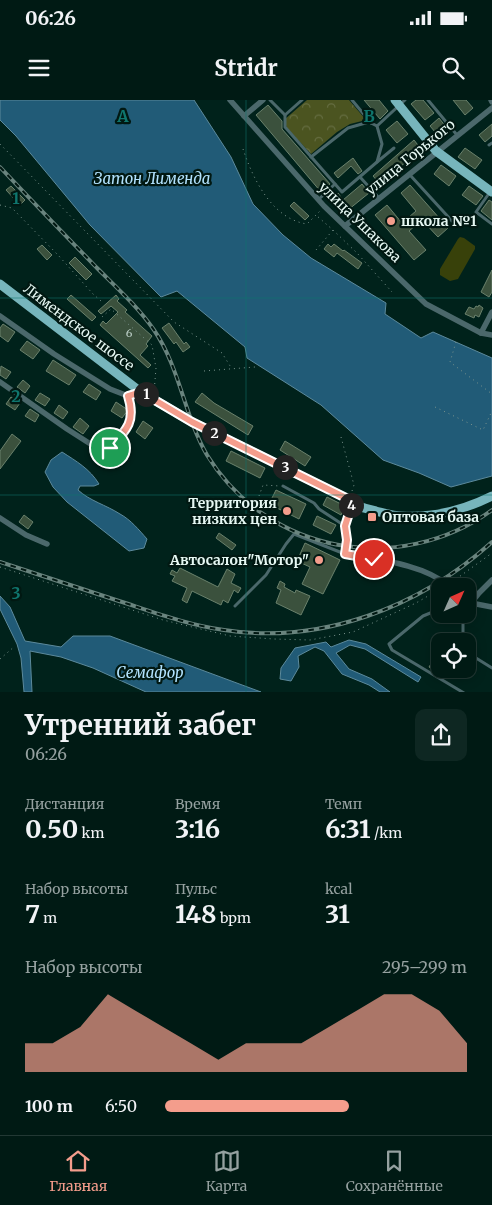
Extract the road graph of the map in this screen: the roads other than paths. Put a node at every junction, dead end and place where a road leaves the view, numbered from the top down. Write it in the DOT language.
graph roads {
  1 [pos="230,100"];
  2 [pos="263,100"];
  3 [pos="270,100"];
  4 [pos="302,100"];
  5 [pos="352,100"];
  6 [pos="428,100"];
  7 [pos="400,102"];
  8 [pos="492,108"];
  9 [pos="285,115"];
  10 [pos="244,116"];
  11 [pos="371,123"];
  12 [pos="377,126"];
  13 [pos="457,135"];
  14 [pos="394,148"];
  15 [pos="436,151"];
  16 [pos="311,157"];
  17 [pos="377,162"];
  18 [pos="409,174"];
  19 [pos="360,177"];
  20 [pos="335,184"];
  21 [pos="492,192"];
  22 [pos="380,198"];
  23 [pos="318,200"];
  24 [pos="452,220"];
  25 [pos="492,224"];
  26 [pos="344,226"];
  27 [pos="0,284"];
  28 [pos="492,312"];
  29 [pos="0,316"];
  30 [pos="481,333"];
  31 [pos="492,335"];
  32 [pos="0,382"];
  33 [pos="141,392"];
  34 [pos="128,396"];
  35 [pos="103,452"];
  36 [pos="283,486"];
  37 [pos="492,496"];
  38 [pos="350,501"];
  39 [pos="0,518"];
  40 [pos="345,526"];
  41 [pos="47,544"];
  42 [pos="345,554"];
  43 [pos="438,578"];
  44 [pos="492,580"];
  45 [pos="476,595"];
  46 [pos="476,604"];
  47 [pos="235,606"];
  48 [pos="492,607"];
  49 [pos="431,613"];
  50 [pos="476,658"];
  51 [pos="492,668"];
  52 [pos="464,692"];
  1 -- 10 [label="street, улица Ушакова"];
  2 -- 10 [label="street"];
  3 -- 9 [label="lane"];
  4 -- 9 [label="lane"];
  5 -- 11 [label="lane"];
  6 -- 13 [label="lane"];
  7 -- 12 [label="lane"];
  7 -- 15 [label="main road"];
  8 -- 13 [label="street, улица Горького"];
  9 -- 16 [label="lane"];
  10 -- 23 [label="street, улица Ушакова"];
  11 -- 12 [label="lane"];
  11 -- 16 [label="lane"];
  12 -- 17 [label="lane"];
  13 -- 15 [label="street, улица Горького"];
  14 -- 17 [label="lane"];
  15 -- 18 [label="street, улица Горького"];
  15 -- 21 [label="main road"];
  16 -- 20 [label="lane"];
  17 -- 19 [label="lane"];
  18 -- 22 [label="street, улица Горького"];
  18 -- 24 [label="lane"];
  19 -- 20 [label="lane"];
  19 -- 22 [label="lane"];
  20 -- 23 [label="lane"];
  21 -- 25 [label="lane"];
  22 -- 26 [label="street, улица Горького"];
  23 -- 26 [label="street, улица Ушакова"];
  26 -- 30 [label="street, улица Ушакова"];
  27 -- 33 [label="main road, Лимендское шоссе"];
  28 -- 30 [label="street"];
  29 -- 34 [label="street, Лимендское шоссе"];
  30 -- 31 [label="street, улица Ушакова"];
  32 -- 35 [label="street"];
  33 -- 34 [label="street"];
  33 -- 38 [label="main road, Лимендское шоссе"];
  34 -- 35 [label="lane"];
  36 -- 40 [label="lane"];
  37 -- 38 [label="main road, Лимендское шоссе"];
  38 -- 40 [label="lane"];
  39 -- 41 [label="street"];
  40 -- 42 [label="lane"];
  42 -- 43 [label="street"];
  42 -- 47 [label="lane"];
  44 -- 45 [label="street"];
  46 -- 48 [label="street"];
  49 -- 52 [label="lane"];
  50 -- 51 [label="lane"];
}
